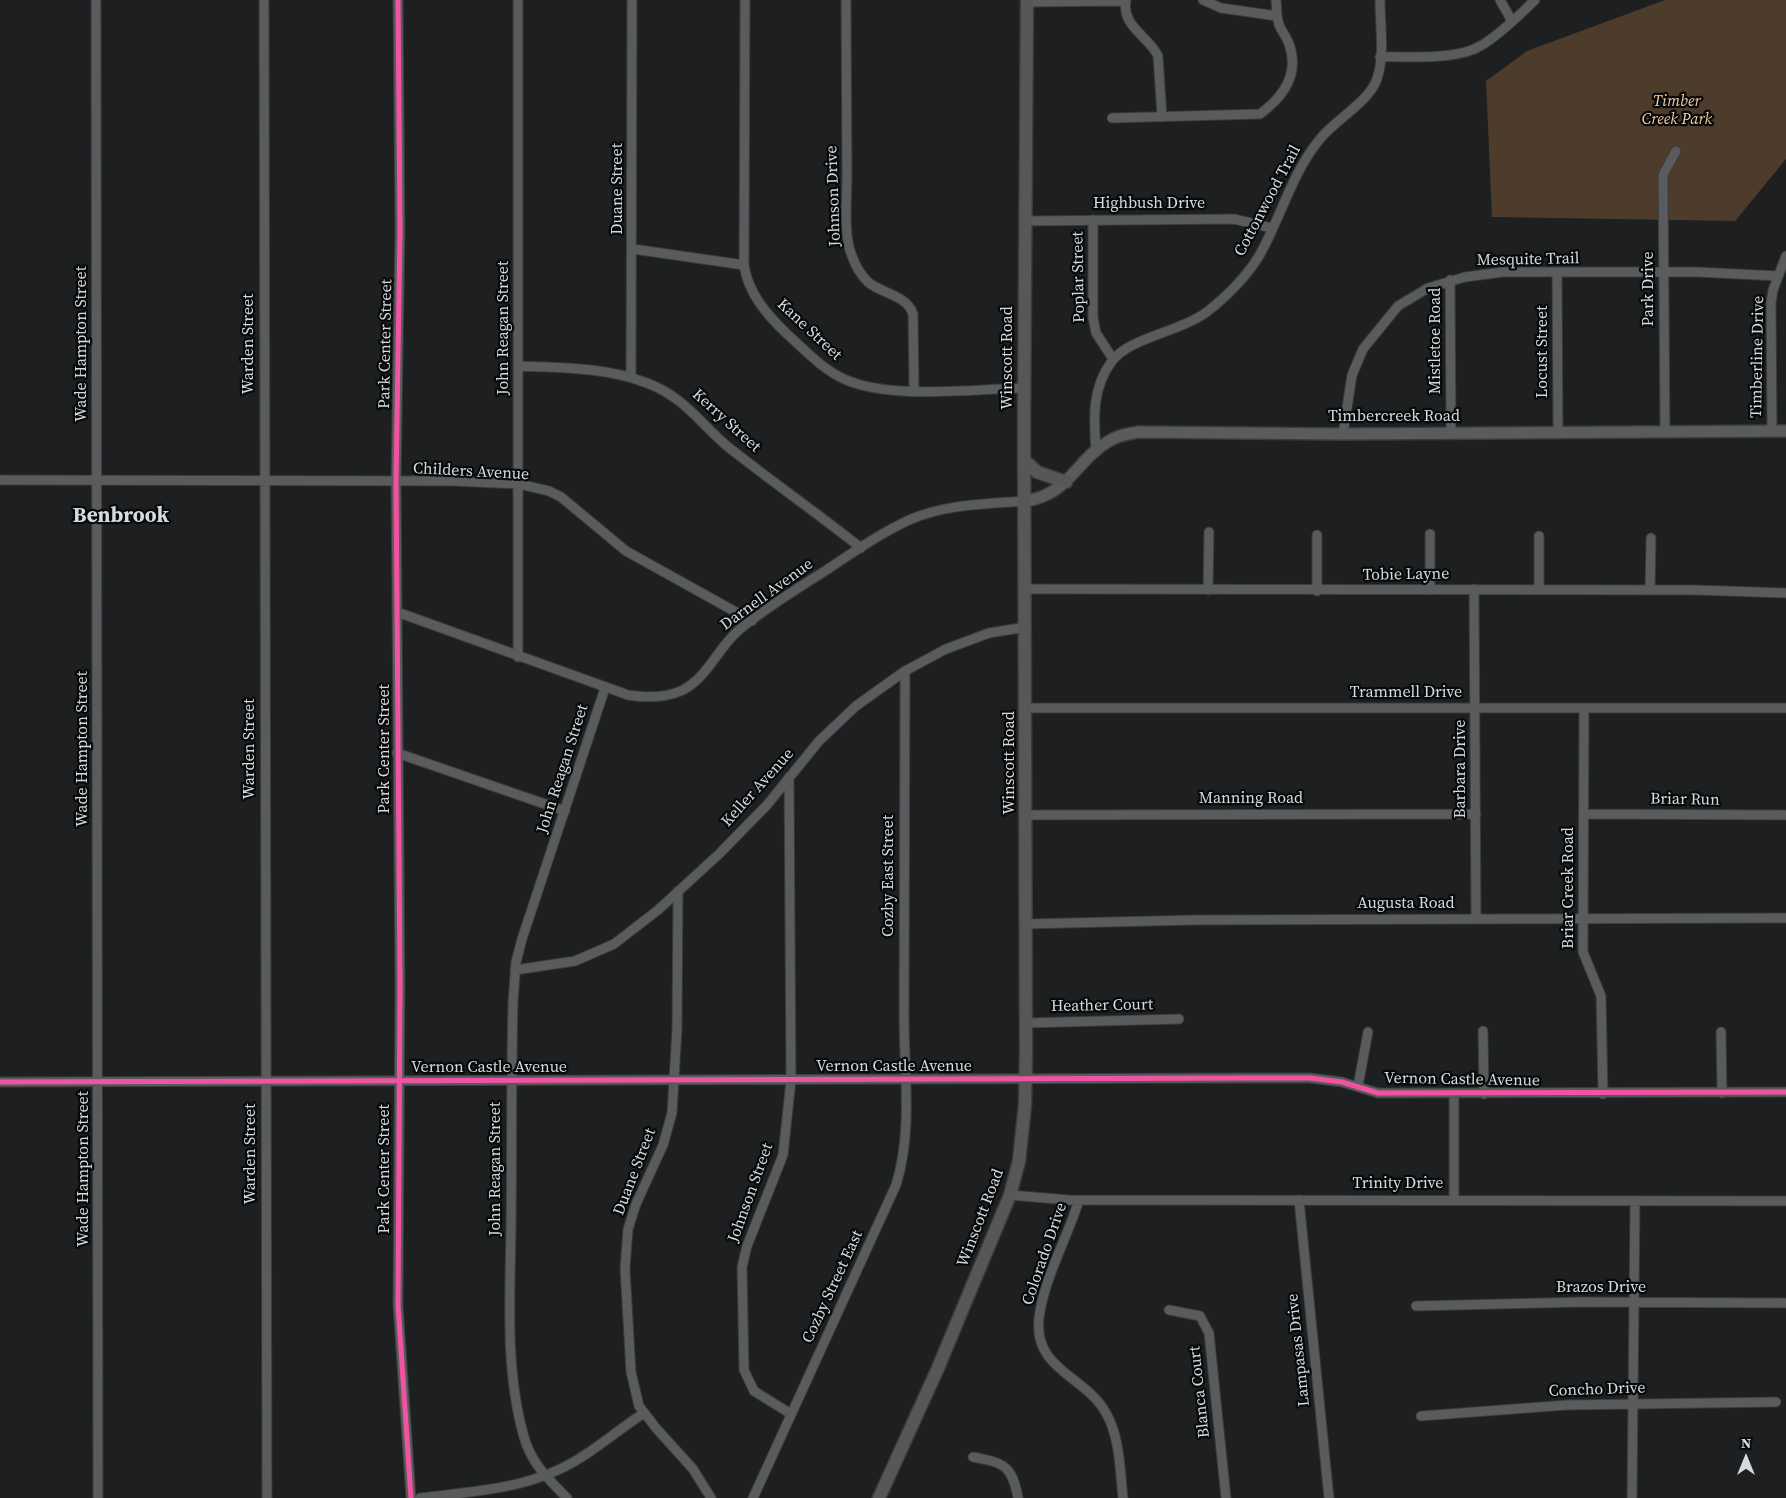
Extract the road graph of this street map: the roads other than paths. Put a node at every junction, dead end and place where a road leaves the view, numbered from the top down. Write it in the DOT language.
graph roads {
  1 [pos="96,0"];
  2 [pos="264,0"];
  3 [pos="398,0"];
  4 [pos="518,0"];
  5 [pos="632,0"];
  6 [pos="746,0"];
  7 [pos="846,0"];
  8 [pos="1203,0"];
  9 [pos="1276,0"];
  10 [pos="1380,0"];
  11 [pos="1500,0"];
  12 [pos="1535,0"];
  13 [pos="1027,1"];
  14 [pos="1126,1"];
  15 [pos="1277,16"];
  16 [pos="1512,21"];
  17 [pos="1380,57"];
  18 [pos="1162,117"];
  19 [pos="1112,118"];
  20 [pos="1676,152"];
  21 [pos="1093,220"];
  22 [pos="1025,221"];
  23 [pos="1272,228"];
  24 [pos="633,249"];
  25 [pos="1786,256"];
  26 [pos="744,265"];
  27 [pos="1557,273"];
  28 [pos="1664,273"];
  29 [pos="1778,276"];
  30 [pos="1450,280"];
  31 [pos="1113,359"];
  32 [pos="519,366"];
  33 [pos="631,378"];
  34 [pos="1024,388"];
  35 [pos="914,390"];
  36 [pos="1665,430"];
  37 [pos="1558,431"];
  38 [pos="1772,431"];
  39 [pos="1786,431"];
  40 [pos="1451,433"];
  41 [pos="1343,434"];
  42 [pos="1096,452"];
  43 [pos="1024,460"];
  44 [pos="0,480"];
  45 [pos="98,480"];
  46 [pos="264,480"];
  47 [pos="396,482"];
  48 [pos="1066,482"];
  49 [pos="519,484"];
  50 [pos="1025,501"];
  51 [pos="1209,532"];
  52 [pos="1430,534"];
  53 [pos="1317,535"];
  54 [pos="1539,536"];
  55 [pos="1650,538"];
  56 [pos="861,548"];
  57 [pos="1026,589"];
  58 [pos="1474,589"];
  59 [pos="1208,590"];
  60 [pos="1430,590"];
  61 [pos="1539,590"];
  62 [pos="1650,590"];
  63 [pos="1317,591"];
  64 [pos="1786,593"];
  65 [pos="397,612"];
  66 [pos="752,620"];
  67 [pos="1026,626"];
  68 [pos="518,657"];
  69 [pos="905,671"];
  70 [pos="605,688"];
  71 [pos="1026,708"];
  72 [pos="1476,708"];
  73 [pos="1786,708"];
  74 [pos="1584,709"];
  75 [pos="397,753"];
  76 [pos="789,778"];
  77 [pos="565,811"];
  78 [pos="1025,814"];
  79 [pos="1476,814"];
  80 [pos="1584,814"];
  81 [pos="1786,815"];
  82 [pos="678,891"];
  83 [pos="1476,918"];
  84 [pos="1582,918"];
  85 [pos="1786,918"];
  86 [pos="1025,924"];
  87 [pos="516,970"];
  88 [pos="1179,1019"];
  89 [pos="1026,1023"];
  90 [pos="1484,1031"];
  91 [pos="1368,1032"];
  92 [pos="1721,1032"];
  93 [pos="1026,1079"];
  94 [pos="267,1080"];
  95 [pos="398,1080"];
  96 [pos="511,1080"];
  97 [pos="676,1080"];
  98 [pos="791,1080"];
  99 [pos="905,1080"];
  100 [pos="0,1082"];
  101 [pos="99,1082"];
  102 [pos="1358,1086"];
  103 [pos="1722,1092"];
  104 [pos="1786,1092"];
  105 [pos="1454,1093"];
  106 [pos="1484,1094"];
  107 [pos="1603,1094"];
  108 [pos="1010,1195"];
  109 [pos="1454,1199"];
  110 [pos="1079,1200"];
  111 [pos="1299,1200"];
  112 [pos="1635,1201"];
  113 [pos="1786,1201"];
  114 [pos="1634,1302"];
  115 [pos="1786,1303"];
  116 [pos="1416,1306"];
  117 [pos="1169,1310"];
  118 [pos="1776,1402"];
  119 [pos="1633,1403"];
  120 [pos="644,1413"];
  121 [pos="791,1414"];
  122 [pos="1420,1416"];
  123 [pos="973,1457"];
  124 [pos="545,1475"];
  125 [pos="453,1496"];
  126 [pos="98,1498"];
  127 [pos="266,1498"];
  128 [pos="411,1498"];
  129 [pos="420,1498"];
  130 [pos="567,1498"];
  131 [pos="711,1498"];
  132 [pos="753,1498"];
  133 [pos="880,1498"];
  134 [pos="1018,1498"];
  135 [pos="1123,1498"];
  136 [pos="1226,1498"];
  137 [pos="1329,1498"];
  138 [pos="1632,1498"];
  1 -- 45 [label="street, Wade Hampton Street"];
  2 -- 46 [label="street, Warden Street"];
  3 -- 47 [label="street, Park Center Street"];
  4 -- 32 [label="street, John Reagan Street"];
  5 -- 24 [label="street, Duane Street"];
  6 -- 26 [label="street, Kane Street"];
  7 -- 35 [label="street, Johnson Drive"];
  8 -- 15 [label="street"];
  9 -- 15 [label="street"];
  10 -- 17 [label="street, Cottonwood Trail"];
  11 -- 16 [label="street"];
  12 -- 16 [label="street"];
  13 -- 14 [label="street"];
  13 -- 22 [label="main road, Winscott Road"];
  14 -- 18 [label="street"];
  15 -- 18 [label="street"];
  16 -- 17 [label="street"];
  17 -- 23 [label="street, Cottonwood Trail"];
  18 -- 19 [label="street"];
  20 -- 28 [label="street, Park Drive"];
  21 -- 22 [label="street, Highbush Drive"];
  21 -- 23 [label="street, Highbush Drive"];
  21 -- 31 [label="street, Poplar Street"];
  22 -- 34 [label="main road, Winscott Road"];
  23 -- 31 [label="street, Cottonwood Trail"];
  24 -- 26 [label="street"];
  24 -- 33 [label="street, Duane Street"];
  25 -- 29 [label="street, Timberline Drive"];
  26 -- 35 [label="street, Kane Street"];
  27 -- 28 [label="street, Mesquite Trail"];
  27 -- 30 [label="street, Mesquite Trail"];
  27 -- 37 [label="street, Locust Street"];
  28 -- 29 [label="street, Mesquite Trail"];
  28 -- 36 [label="street, Park Drive"];
  29 -- 38 [label="street, Timberline Drive"];
  30 -- 40 [label="street, Mistletoe Road"];
  30 -- 41 [label="street, Mesquite Trail"];
  31 -- 42 [label="street, Cottonwood Trail"];
  32 -- 33 [label="street, Kerry Street"];
  32 -- 49 [label="street, John Reagan Street"];
  33 -- 56 [label="street, Kerry Street"];
  34 -- 35 [label="street, Kane Street"];
  34 -- 43 [label="main road, Winscott Road"];
  36 -- 37 [label="street, Timbercreek Road"];
  36 -- 38 [label="street, Timbercreek Road"];
  37 -- 40 [label="street, Timbercreek Road"];
  38 -- 39 [label="street, Timbercreek Road"];
  40 -- 41 [label="street, Timbercreek Road"];
  41 -- 42 [label="street, Timbercreek Road"];
  42 -- 48 [label="street, Timbercreek Road"];
  43 -- 48 [label="main road"];
  43 -- 50 [label="main road, Winscott Road"];
  44 -- 45 [label="street, Childers Avenue"];
  45 -- 46 [label="street, Childers Avenue"];
  45 -- 101 [label="street, Wade Hampton Street"];
  46 -- 47 [label="street, Childers Avenue"];
  46 -- 94 [label="street, Warden Street"];
  47 -- 49 [label="street, Childers Avenue"];
  47 -- 65 [label="street, Park Center Street"];
  48 -- 50 [label="street, Timbercreek Road"];
  49 -- 66 [label="street, Childers Avenue"];
  49 -- 68 [label="street, John Reagan Street"];
  50 -- 56 [label="street, Darnell Avenue"];
  50 -- 57 [label="main road, Winscott Road"];
  51 -- 59 [label="street"];
  52 -- 60 [label="street"];
  53 -- 63 [label="street"];
  54 -- 61 [label="street"];
  55 -- 62 [label="street"];
  56 -- 66 [label="street, Darnell Avenue"];
  57 -- 59 [label="street, Tobie Layne"];
  57 -- 67 [label="main road, Winscott Road"];
  58 -- 60 [label="street, Tobie Layne"];
  58 -- 61 [label="street, Tobie Layne"];
  58 -- 72 [label="street, Barbara Drive"];
  59 -- 63 [label="street, Tobie Layne"];
  60 -- 63 [label="street, Tobie Layne"];
  61 -- 62 [label="street, Tobie Layne"];
  62 -- 64 [label="street, Tobie Layne"];
  65 -- 68 [label="street, Darnell Avenue"];
  65 -- 75 [label="street, Park Center Street"];
  66 -- 70 [label="street, Darnell Avenue"];
  67 -- 69 [label="street, Keller Avenue"];
  67 -- 71 [label="main road, Winscott Road"];
  68 -- 70 [label="street, Darnell Avenue"];
  69 -- 76 [label="street, Keller Avenue"];
  69 -- 99 [label="street, Cozby East Street"];
  70 -- 77 [label="street, John Reagan Street"];
  71 -- 72 [label="street, Trammell Drive"];
  71 -- 78 [label="main road, Winscott Road"];
  72 -- 74 [label="street, Trammell Drive"];
  72 -- 79 [label="street, Barbara Drive"];
  73 -- 74 [label="street, Trammell Drive"];
  74 -- 80 [label="street, Briar Creek Road"];
  75 -- 77 [label="street"];
  75 -- 95 [label="street, Park Center Street"];
  76 -- 82 [label="street, Keller Avenue"];
  76 -- 98 [label="street, Johnson Street"];
  77 -- 87 [label="street, John Reagan Street"];
  78 -- 79 [label="street, Manning Road"];
  78 -- 86 [label="main road, Winscott Road"];
  79 -- 83 [label="street, Barbara Drive"];
  80 -- 81 [label="street, Briar Run"];
  80 -- 84 [label="street, Briar Creek Road"];
  82 -- 87 [label="street, Keller Avenue"];
  82 -- 97 [label="street, Duane Street"];
  83 -- 84 [label="street, Augusta Road"];
  83 -- 86 [label="street, Augusta Road"];
  84 -- 85 [label="street, Augusta Road"];
  84 -- 107 [label="street, Briar Creek Road"];
  86 -- 89 [label="main road, Winscott Road"];
  87 -- 96 [label="street, John Reagan Street"];
  88 -- 89 [label="street, Heather Court"];
  89 -- 93 [label="main road, Winscott Road"];
  90 -- 106 [label="street"];
  91 -- 102 [label="street"];
  92 -- 103 [label="street"];
  93 -- 99 [label="street, Vernon Castle Avenue"];
  93 -- 102 [label="street, Vernon Castle Avenue"];
  93 -- 108 [label="main road, Winscott Road"];
  94 -- 95 [label="street, Vernon Castle Avenue"];
  94 -- 101 [label="street, Vernon Castle Avenue"];
  94 -- 127 [label="street, Warden Street"];
  95 -- 96 [label="street, Vernon Castle Avenue"];
  95 -- 128 [label="street, Park Center Street"];
  96 -- 97 [label="street, Vernon Castle Avenue"];
  96 -- 124 [label="street, John Reagan Street"];
  97 -- 98 [label="street, Vernon Castle Avenue"];
  97 -- 120 [label="street, Duane Street"];
  98 -- 99 [label="street, Vernon Castle Avenue"];
  98 -- 121 [label="street, Johnson Street"];
  99 -- 121 [label="street, Cozby Street East"];
  100 -- 101 [label="street, Vernon Castle Avenue"];
  101 -- 126 [label="street, Wade Hampton Street"];
  102 -- 105 [label="street, Vernon Castle Avenue"];
  103 -- 104 [label="street, Vernon Castle Avenue"];
  103 -- 107 [label="street, Vernon Castle Avenue"];
  105 -- 106 [label="street, Vernon Castle Avenue"];
  105 -- 109 [label="street"];
  106 -- 107 [label="street, Vernon Castle Avenue"];
  108 -- 110 [label="street, Trinity Drive"];
  108 -- 133 [label="main road, Winscott Road"];
  109 -- 111 [label="street, Trinity Drive"];
  109 -- 112 [label="street, Trinity Drive"];
  110 -- 111 [label="street, Trinity Drive"];
  110 -- 135 [label="street, Colorado Drive"];
  111 -- 137 [label="street, Lampasas Drive"];
  112 -- 113 [label="street, Trinity Drive"];
  112 -- 114 [label="street"];
  114 -- 115 [label="street, Brazos Drive"];
  114 -- 116 [label="street, Brazos Drive"];
  114 -- 119 [label="street"];
  117 -- 136 [label="street, Blanca Court"];
  118 -- 119 [label="street, Concho Drive"];
  119 -- 122 [label="street, Concho Drive"];
  119 -- 138 [label="street"];
  120 -- 124 [label="street"];
  120 -- 131 [label="street, Duane Street"];
  121 -- 132 [label="street, Cozby Street East"];
  123 -- 134 [label="street"];
  124 -- 125 [label="street"];
  124 -- 130 [label="street, John Reagan Street"];
  125 -- 129 [label="street"];
}
